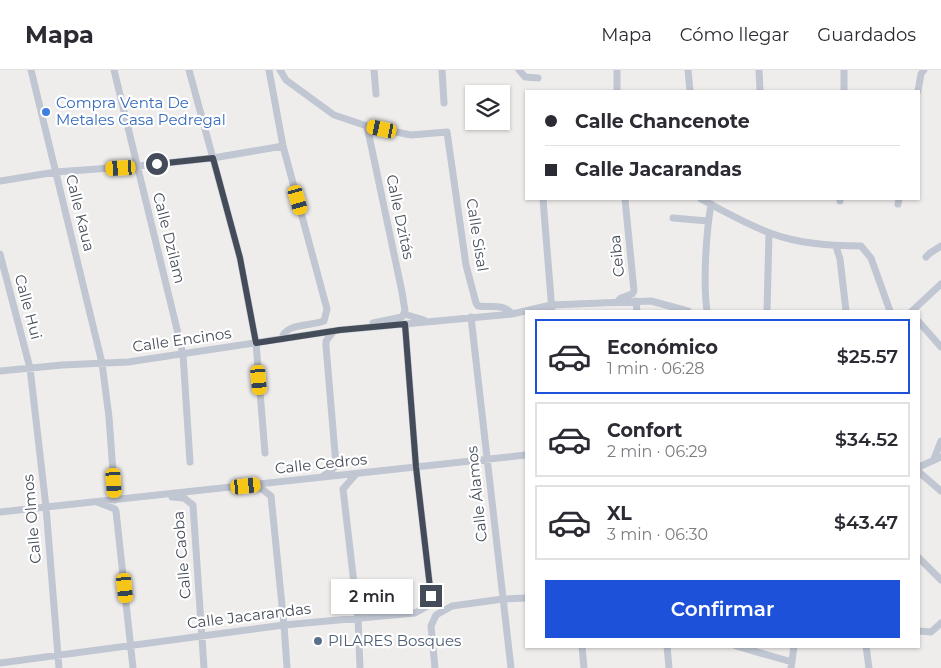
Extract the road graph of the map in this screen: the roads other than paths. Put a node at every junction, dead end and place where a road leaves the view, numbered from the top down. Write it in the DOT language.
graph roads {
  1 [pos="31,70"];
  2 [pos="114,70"];
  3 [pos="189,70"];
  4 [pos="269,70"];
  5 [pos="280,70"];
  6 [pos="374,70"];
  7 [pos="442,70"];
  8 [pos="519,70"];
  9 [pos="617,70"];
  10 [pos="688,70"];
  11 [pos="759,70"];
  12 [pos="844,70"];
  13 [pos="924,70"];
  14 [pos="538,78"];
  15 [pos="618,90"];
  16 [pos="690,90"];
  17 [pos="760,90"];
  18 [pos="844,90"];
  19 [pos="918,90"];
  20 [pos="376,94"];
  21 [pos="444,103"];
  22 [pos="367,126"];
  23 [pos="282,146"];
  24 [pos="213,158"];
  25 [pos="138,166"];
  26 [pos="56,172"];
  27 [pos="0,181"];
  28 [pos="543,200"];
  29 [pos="625,200"];
  30 [pos="703,200"];
  31 [pos="711,204"];
  32 [pos="673,218"];
  33 [pos="708,221"];
  34 [pos="769,233"];
  35 [pos="836,246"];
  36 [pos="941,246"];
  37 [pos="0,254"];
  38 [pos="926,258"];
  39 [pos="941,284"];
  40 [pos="636,301"];
  41 [pos="618,302"];
  42 [pos="551,308"];
  43 [pos="538,310"];
  44 [pos="637,310"];
  45 [pos="684,310"];
  46 [pos="707,310"];
  47 [pos="768,310"];
  48 [pos="846,310"];
  49 [pos="890,310"];
  50 [pos="913,310"];
  51 [pos="525,312"];
  52 [pos="404,314"];
  53 [pos="512,314"];
  54 [pos="471,317"];
  55 [pos="429,321"];
  56 [pos="920,323"];
  57 [pos="405,324"];
  58 [pos="362,329"];
  59 [pos="333,332"];
  60 [pos="282,339"];
  61 [pos="256,343"];
  62 [pos="941,346"];
  63 [pos="184,354"];
  64 [pos="102,363"];
  65 [pos="30,368"];
  66 [pos="0,371"];
  67 [pos="941,441"];
  68 [pos="266,453"];
  69 [pos="525,455"];
  70 [pos="938,458"];
  71 [pos="487,460"];
  72 [pos="190,462"];
  73 [pos="416,467"];
  74 [pos="920,467"];
  75 [pos="920,473"];
  76 [pos="356,474"];
  77 [pos="322,477"];
  78 [pos="246,486"];
  79 [pos="941,491"];
  80 [pos="159,495"];
  81 [pos="115,500"];
  82 [pos="96,502"];
  83 [pos="46,507"];
  84 [pos="0,512"];
  85 [pos="920,559"];
  86 [pos="941,580"];
  87 [pos="525,598"];
  88 [pos="503,599"];
  89 [pos="358,618"];
  90 [pos="941,623"];
  91 [pos="284,625"];
  92 [pos="920,631"];
  93 [pos="201,635"];
  94 [pos="131,645"];
  95 [pos="582,648"];
  96 [pos="670,648"];
  97 [pos="742,648"];
  98 [pos="794,648"];
  99 [pos="866,648"];
  100 [pos="57,656"];
  101 [pos="0,664"];
  102 [pos="791,665"];
  103 [pos="58,668"];
  104 [pos="133,668"];
  105 [pos="204,668"];
  106 [pos="286,668"];
  107 [pos="360,668"];
  108 [pos="436,668"];
  109 [pos="511,668"];
  110 [pos="584,668"];
  111 [pos="669,668"];
  112 [pos="869,668"];
  1 -- 26 [label="street, Calle Kaua"];
  2 -- 25 [label="street, Calle Dzilam"];
  3 -- 24 [label="street"];
  4 -- 23 [label="street"];
  5 -- 22 [label="street"];
  6 -- 20 [label="street"];
  7 -- 21 [label="street"];
  8 -- 14 [label="street"];
  9 -- 15 [label="street"];
  10 -- 16 [label="street"];
  11 -- 17 [label="street"];
  12 -- 18 [label="street"];
  13 -- 19 [label="street"];
  22 -- 52 [label="street, Calle Dzitás"];
  22 -- 53 [label="street, Calle Sisal"];
  23 -- 24 [label="street"];
  23 -- 60 [label="street"];
  24 -- 25 [label="street"];
  24 -- 61 [label="street"];
  25 -- 26 [label="street"];
  25 -- 63 [label="street, Calle Dzilam"];
  26 -- 27 [label="street"];
  26 -- 64 [label="street, Calle Kaua"];
  28 -- 42 [label="street"];
  29 -- 41 [label="street, Ceiba"];
  30 -- 31 [label="street"];
  31 -- 33 [label="street"];
  31 -- 34 [label="street"];
  32 -- 33 [label="street"];
  33 -- 46 [label="street"];
  34 -- 35 [label="street"];
  34 -- 47 [label="street"];
  35 -- 48 [label="street"];
  35 -- 49 [label="street"];
  36 -- 38 [label="street"];
  37 -- 65 [label="street, Calle Hui"];
  39 -- 50 [label="street"];
  40 -- 41 [label="street, Calle Encinos"];
  40 -- 44 [label="street"];
  40 -- 45 [label="street, Calle Encinos"];
  41 -- 42 [label="street, Calle Encinos"];
  42 -- 43 [label="street, Calle Encinos"];
  51 -- 53 [label="street, Calle Encinos"];
  52 -- 55 [label="street"];
  52 -- 58 [label="street"];
  53 -- 54 [label="street, Calle Encinos"];
  54 -- 55 [label="street, Calle Encinos"];
  54 -- 71 [label="street, Calle Álamos"];
  55 -- 57 [label="street, Calle Encinos"];
  56 -- 62 [label="street"];
  57 -- 58 [label="street, Calle Encinos"];
  57 -- 73 [label="street, Calle Jacarandas"];
  58 -- 59 [label="street, Calle Encinos"];
  59 -- 60 [label="street, Calle Encinos"];
  59 -- 77 [label="street"];
  60 -- 61 [label="street, Calle Encinos"];
  61 -- 63 [label="street, Calle Encinos"];
  61 -- 68 [label="street"];
  63 -- 64 [label="street, Calle Encinos"];
  63 -- 72 [label="street"];
  64 -- 65 [label="street, Calle Encinos"];
  64 -- 81 [label="street, Calle Kaua"];
  65 -- 66 [label="street, Calle Encinos"];
  65 -- 83 [label="street, Calle Olmos"];
  67 -- 70 [label="street"];
  69 -- 71 [label="street, Calle Cedros"];
  70 -- 74 [label="street"];
  71 -- 73 [label="street, Calle Cedros"];
  71 -- 88 [label="street, Calle Álamos"];
  73 -- 76 [label="street, Calle Cedros"];
  73 -- 89 [label="street, Calle Jacarandas"];
  75 -- 79 [label="street"];
  76 -- 77 [label="street, Calle Cedros"];
  76 -- 89 [label="street"];
  77 -- 78 [label="street, Calle Cedros"];
  78 -- 80 [label="street, Calle Cedros"];
  78 -- 91 [label="street"];
  80 -- 81 [label="street, Calle Cedros"];
  80 -- 93 [label="street, Calle Caoba"];
  81 -- 82 [label="street, Calle Cedros"];
  82 -- 83 [label="street, Calle Cedros"];
  82 -- 94 [label="street"];
  83 -- 84 [label="street, Calle Cedros"];
  83 -- 100 [label="street, Calle Olmos"];
  85 -- 86 [label="street"];
  87 -- 88 [label="street"];
  88 -- 108 [label="street"];
  88 -- 109 [label="street, Calle Álamos"];
  89 -- 91 [label="street, Calle Jacarandas"];
  89 -- 107 [label="street"];
  90 -- 92 [label="street"];
  91 -- 93 [label="street, Calle Jacarandas"];
  91 -- 106 [label="street"];
  93 -- 94 [label="street, Calle Jacarandas"];
  93 -- 105 [label="street, Calle Caoba"];
  94 -- 100 [label="street, Calle Jacarandas"];
  94 -- 104 [label="street"];
  95 -- 110 [label="street"];
  96 -- 111 [label="street"];
  97 -- 102 [label="street"];
  98 -- 102 [label="street"];
  99 -- 112 [label="street"];
  100 -- 101 [label="street, Calle Jacarandas"];
  100 -- 103 [label="street, Calle Olmos"];
}
